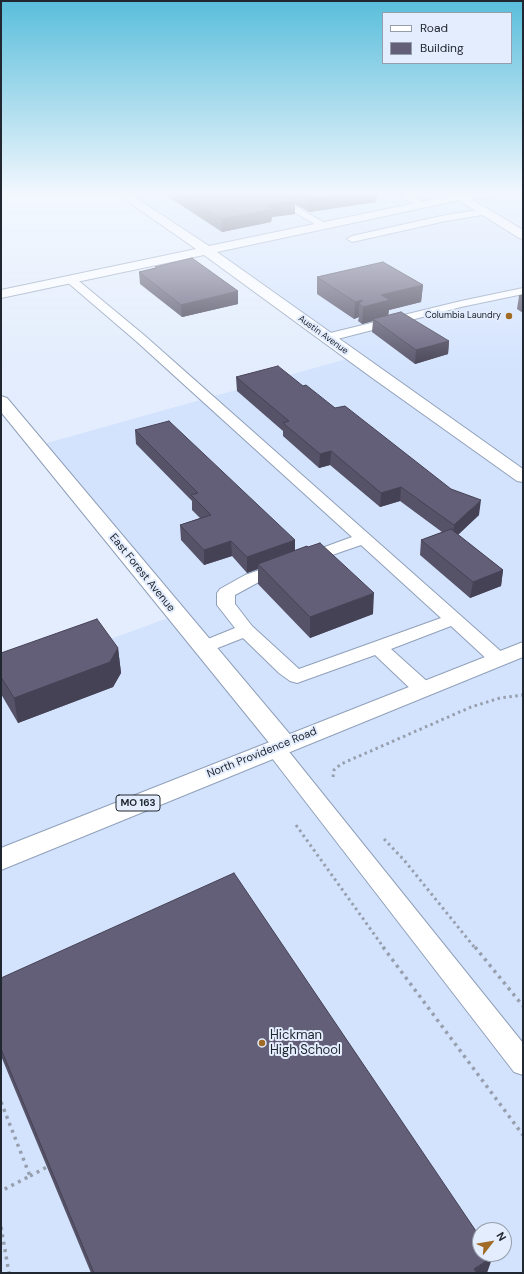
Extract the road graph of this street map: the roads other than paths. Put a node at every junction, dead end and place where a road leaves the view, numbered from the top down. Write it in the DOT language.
graph roads {
  1 [pos="190,253"];
  2 [pos="211,253"];
  3 [pos="70,279"];
  4 [pos="523,291"];
  5 [pos="1,294"];
  6 [pos="326,338"];
  7 [pos="1,401"];
  8 [pos="523,477"];
  9 [pos="364,538"];
  10 [pos="454,619"];
  11 [pos="246,630"];
  12 [pos="204,647"];
  13 [pos="378,647"];
  14 [pos="523,649"];
  15 [pos="498,659"];
  16 [pos="423,689"];
  17 [pos="280,746"];
  18 [pos="1,859"];
  19 [pos="523,1063"];
  1 -- 3 [label="street"];
  2 -- 6 [label="street, Austin Avenue"];
  3 -- 5 [label="street"];
  3 -- 9 [label="lane"];
  4 -- 6 [label="lane"];
  6 -- 8 [label="street, Austin Avenue"];
  7 -- 12 [label="street, East Forest Avenue"];
  9 -- 10 [label="lane"];
  9 -- 11 [label="lane"];
  10 -- 13 [label="lane"];
  10 -- 15 [label="lane"];
  11 -- 12 [label="lane"];
  11 -- 13 [label="lane"];
  12 -- 17 [label="street, East Forest Avenue"];
  13 -- 16 [label="lane"];
  14 -- 15 [label="street, North Providence Road / MO 163"];
  15 -- 16 [label="street, North Providence Road / MO 163"];
  16 -- 17 [label="street, North Providence Road / MO 163"];
  17 -- 18 [label="street, North Providence Road / MO 163"];
  17 -- 19 [label="lane"];
}
